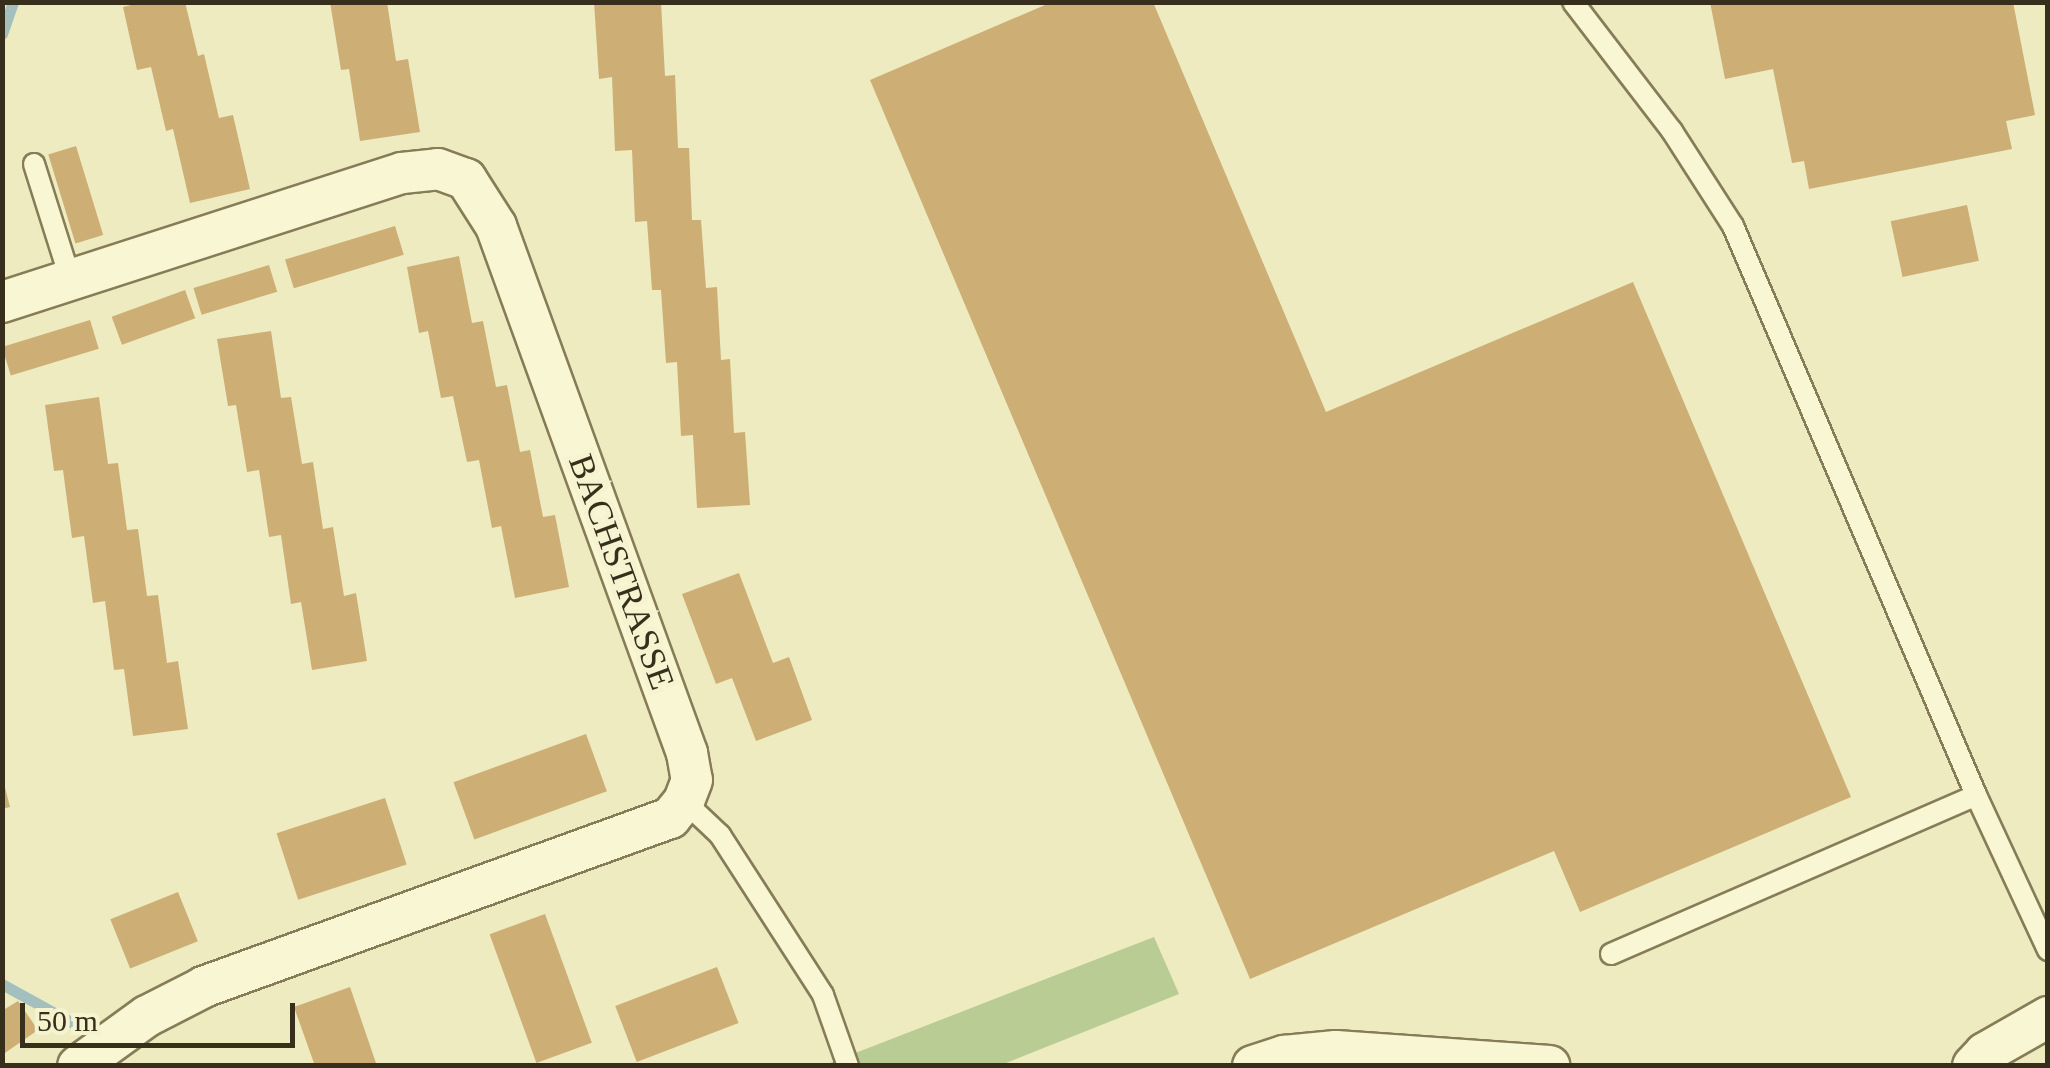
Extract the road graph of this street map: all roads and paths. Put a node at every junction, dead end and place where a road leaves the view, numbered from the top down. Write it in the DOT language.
graph roads {
  1 [pos="1573,2"];
  2 [pos="34,164"];
  3 [pos="71,281"];
  4 [pos="2,302"];
  5 [pos="1976,795"];
  6 [pos="684,801"];
  7 [pos="2048,950"];
  8 [pos="1611,954"];
  9 [pos="2048,1017"];
  10 [pos="78,1066"];
  11 [pos="848,1066"];
  12 [pos="1253,1066"];
  13 [pos="1549,1066"];
  14 [pos="1973,1066"];
  1 -- 5 [label="lane"];
  2 -- 3 [label="lane"];
  3 -- 4 [label="street, BACHSTRASSE"];
  3 -- 6 [label="street, BACHSTRASSE"];
  5 -- 7 [label="lane"];
  5 -- 8 [label="lane"];
  6 -- 10 [label="street"];
  6 -- 11 [label="lane"];
  9 -- 14 [label="street"];
  12 -- 13 [label="street"];
}
